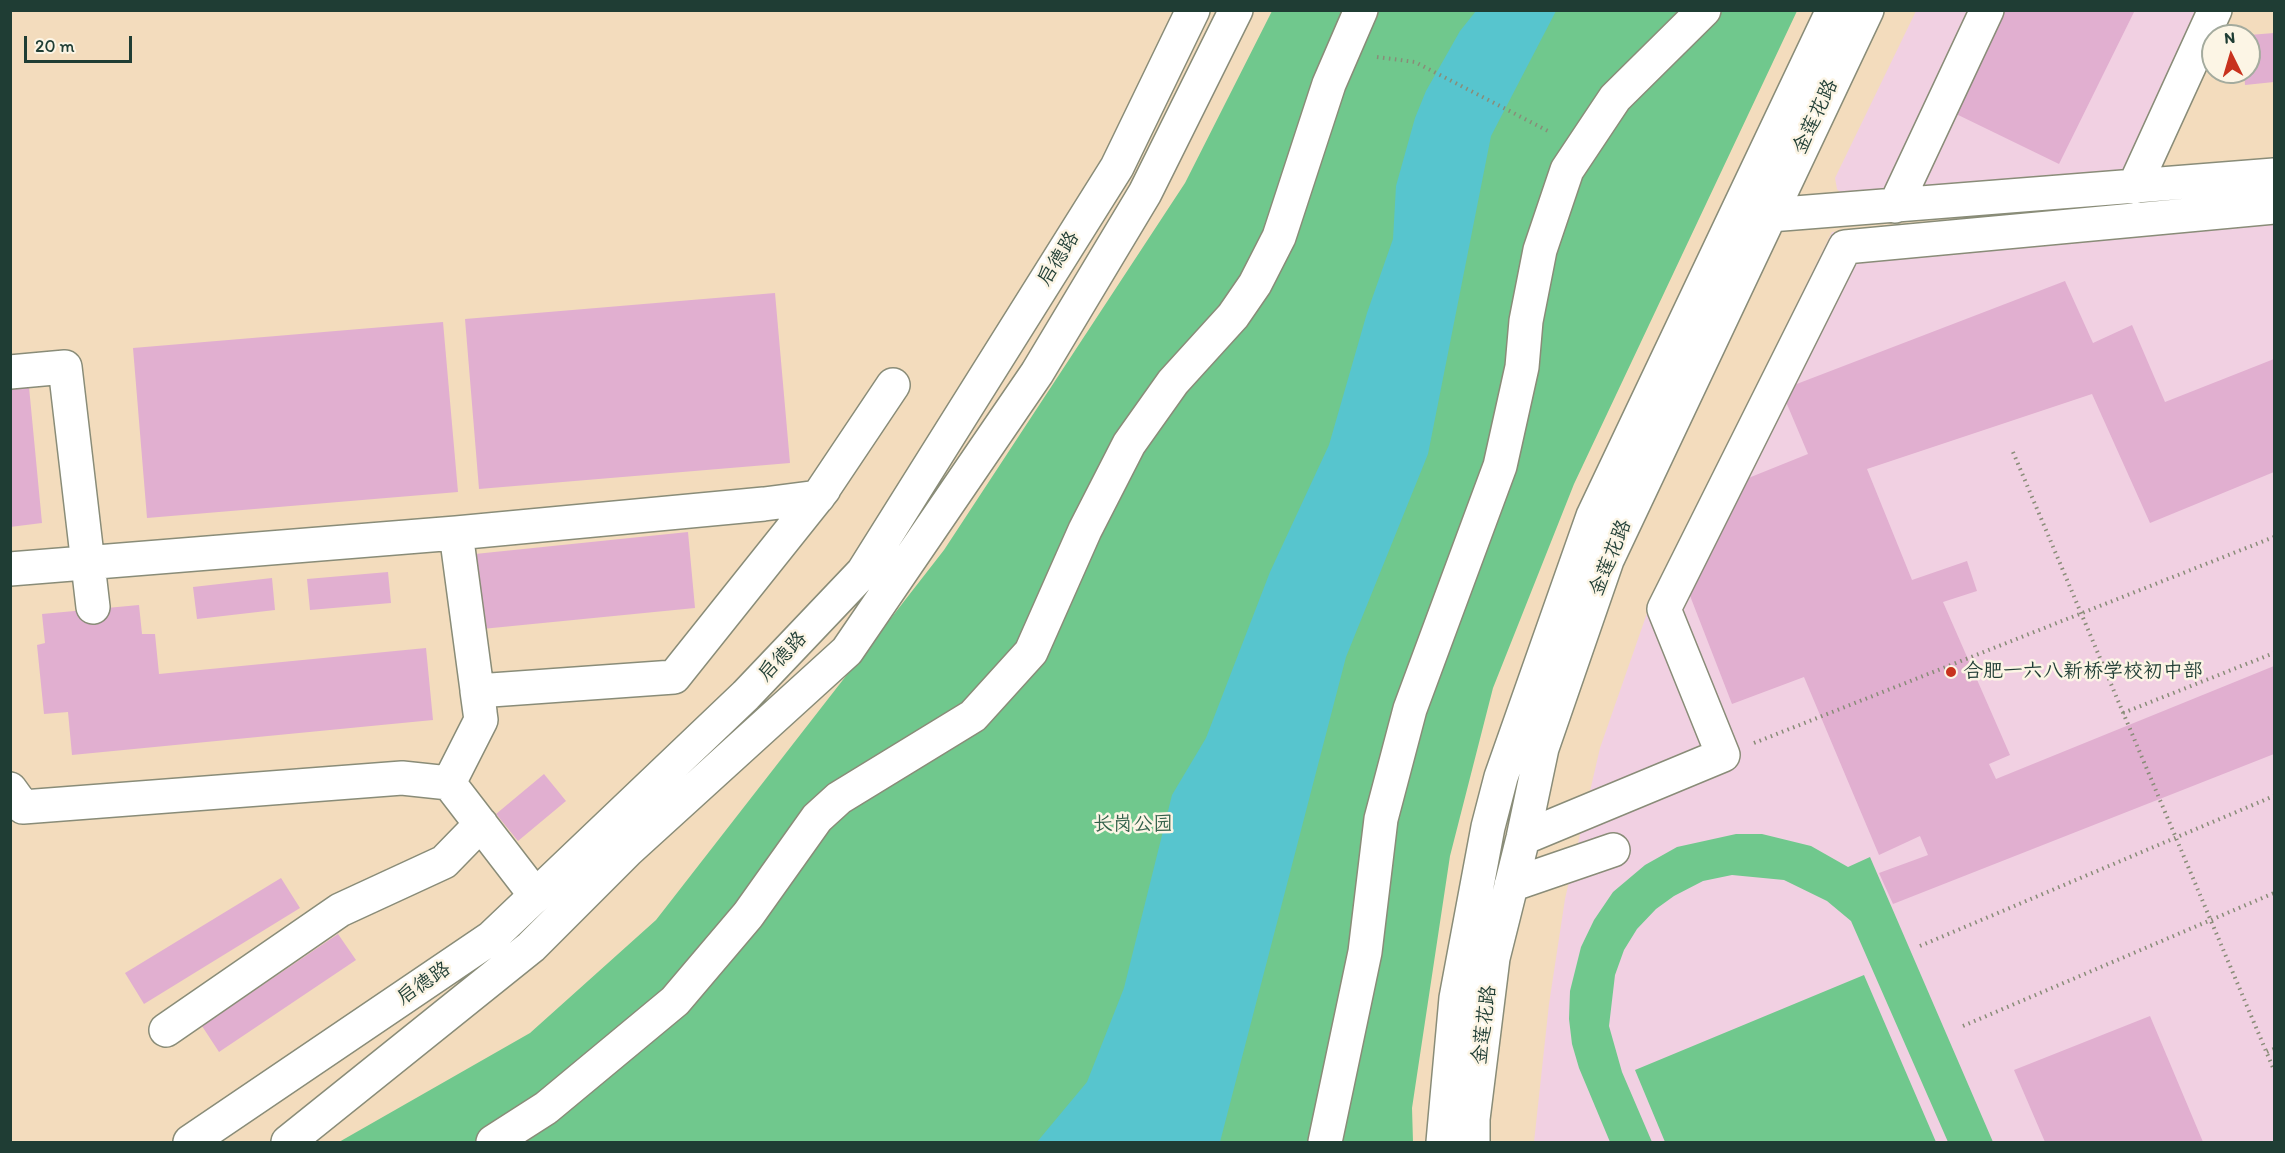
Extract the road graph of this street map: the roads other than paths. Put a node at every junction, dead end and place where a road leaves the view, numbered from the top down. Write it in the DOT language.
graph roads {
  1 [pos="1193,10"];
  2 [pos="1236,10"];
  3 [pos="1361,10"];
  4 [pos="1704,10"];
  5 [pos="1833,10"];
  6 [pos="1867,10"];
  7 [pos="1987,10"];
  8 [pos="2215,10"];
  9 [pos="2274,175"];
  10 [pos="2134,187"];
  11 [pos="1895,206"];
  12 [pos="2274,207"];
  13 [pos="1770,215"];
  14 [pos="10,372"];
  15 [pos="893,385"];
  16 [pos="818,497"];
  17 [pos="456,532"];
  18 [pos="88,562"];
  19 [pos="10,568"];
  20 [pos="93,607"];
  21 [pos="477,691"];
  22 [pos="449,783"];
  23 [pos="10,789"];
  24 [pos="481,824"];
  25 [pos="1523,838"];
  26 [pos="1613,850"];
  27 [pos="1511,885"];
  28 [pos="536,896"];
  29 [pos="166,1030"];
  30 [pos="190,1143"];
  31 [pos="288,1143"];
  32 [pos="493,1143"];
  33 [pos="1325,1143"];
  34 [pos="1443,1143"];
  35 [pos="1473,1143"];
  1 -- 28 [label="main road, 启德路"];
  2 -- 31 [label="main road, 启德路"];
  3 -- 32 [label="main road"];
  4 -- 33 [label="main road"];
  5 -- 34 [label="main road, 金莲花路"];
  6 -- 13 [label="main road, 金莲花路"];
  7 -- 11 [label="main road"];
  8 -- 10 [label="main road"];
  9 -- 10 [label="main road"];
  10 -- 11 [label="main road"];
  11 -- 13 [label="main road"];
  12 -- 25 [label="main road"];
  13 -- 25 [label="main road, 金莲花路"];
  14 -- 18 [label="main road"];
  15 -- 16 [label="main road"];
  16 -- 17 [label="main road"];
  16 -- 21 [label="main road"];
  17 -- 18 [label="main road"];
  17 -- 21 [label="main road"];
  18 -- 19 [label="main road"];
  18 -- 20 [label="main road"];
  21 -- 22 [label="main road"];
  22 -- 23 [label="main road"];
  22 -- 24 [label="main road"];
  24 -- 28 [label="main road"];
  24 -- 29 [label="main road"];
  25 -- 27 [label="main road, 金莲花路"];
  26 -- 27 [label="main road"];
  27 -- 35 [label="main road, 金莲花路"];
  28 -- 30 [label="main road, 启德路"];
}
